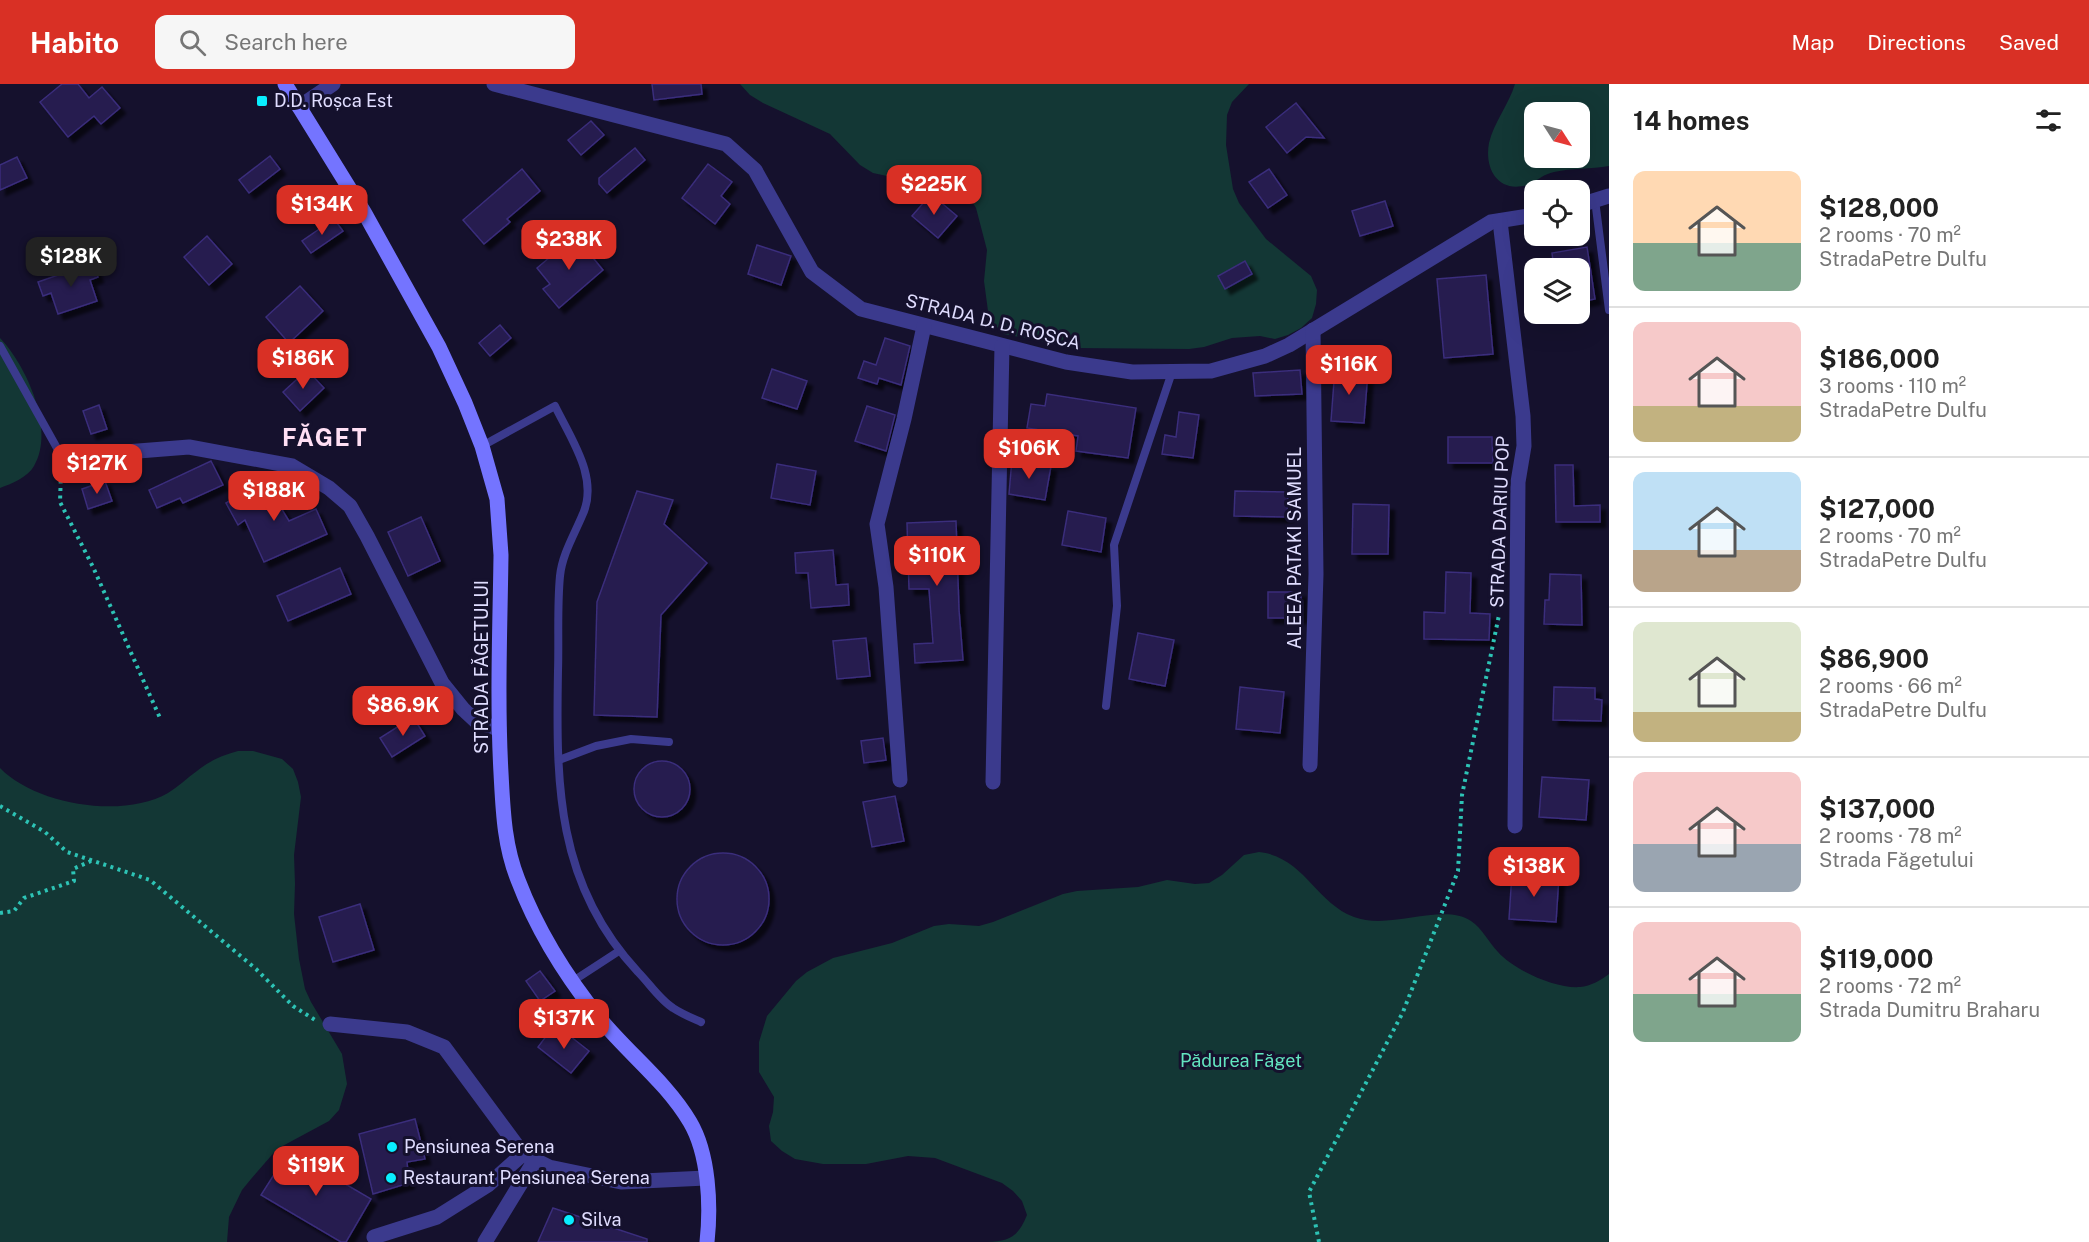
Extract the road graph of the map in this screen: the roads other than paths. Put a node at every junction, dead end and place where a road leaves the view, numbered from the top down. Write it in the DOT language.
graph roads {
  1 [pos="285,84"];
  2 [pos="333,84"];
  3 [pos="494,84"];
  4 [pos="299,107"];
  5 [pos="1602,198"];
  6 [pos="1524,217"];
  7 [pos="1500,221"];
  8 [pos="1609,310"];
  9 [pos="924,326"];
  10 [pos="1313,330"];
  11 [pos="0,346"];
  12 [pos="1002,346"];
  13 [pos="1172,372"];
  14 [pos="482,446"];
  15 [pos="62,457"];
  16 [pos="1106,706"];
  17 [pos="499,729"];
  18 [pos="669,742"];
  19 [pos="559,760"];
  20 [pos="1310,765"];
  21 [pos="900,780"];
  22 [pos="993,782"];
  23 [pos="1515,826"];
  24 [pos="619,951"];
  25 [pos="573,981"];
  26 [pos="701,1022"];
  27 [pos="330,1024"];
  28 [pos="529,1157"];
  29 [pos="706,1178"];
  30 [pos="374,1237"];
  31 [pos="485,1242"];
  32 [pos="706,1242"];
  1 -- 4 [label="main road, STRADA FĂGETULUI"];
  2 -- 4 [label="street"];
  3 -- 9 [label="street, STRADA D. D. ROȘCA"];
  4 -- 14 [label="main road, STRADA FĂGETULUI"];
  5 -- 8 [label="lane"];
  6 -- 7 [label="street, STRADA D. D. ROȘCA"];
  7 -- 10 [label="street, STRADA D. D. ROȘCA"];
  7 -- 23 [label="street, STRADA DARIU POP"];
  9 -- 12 [label="street, STRADA D. D. ROȘCA"];
  9 -- 21 [label="street"];
  10 -- 13 [label="street, STRADA D. D. ROȘCA"];
  10 -- 20 [label="street, ALEEA PATAKI SAMUEL"];
  11 -- 15 [label="lane"];
  12 -- 13 [label="street, STRADA D. D. ROȘCA"];
  12 -- 22 [label="street"];
  13 -- 16 [label="lane"];
  14 -- 17 [label="main road, STRADA FĂGETULUI"];
  14 -- 19 [label="lane"];
  15 -- 17 [label="street"];
  17 -- 25 [label="main road, STRADA FĂGETULUI"];
  18 -- 19 [label="lane"];
  19 -- 24 [label="lane"];
  24 -- 25 [label="lane"];
  24 -- 26 [label="lane"];
  25 -- 29 [label="main road, STRADA FĂGETULUI"];
  27 -- 28 [label="street"];
  28 -- 29 [label="street"];
  28 -- 30 [label="street"];
  28 -- 31 [label="street"];
  29 -- 32 [label="main road, STRADA FĂGETULUI"];
}
